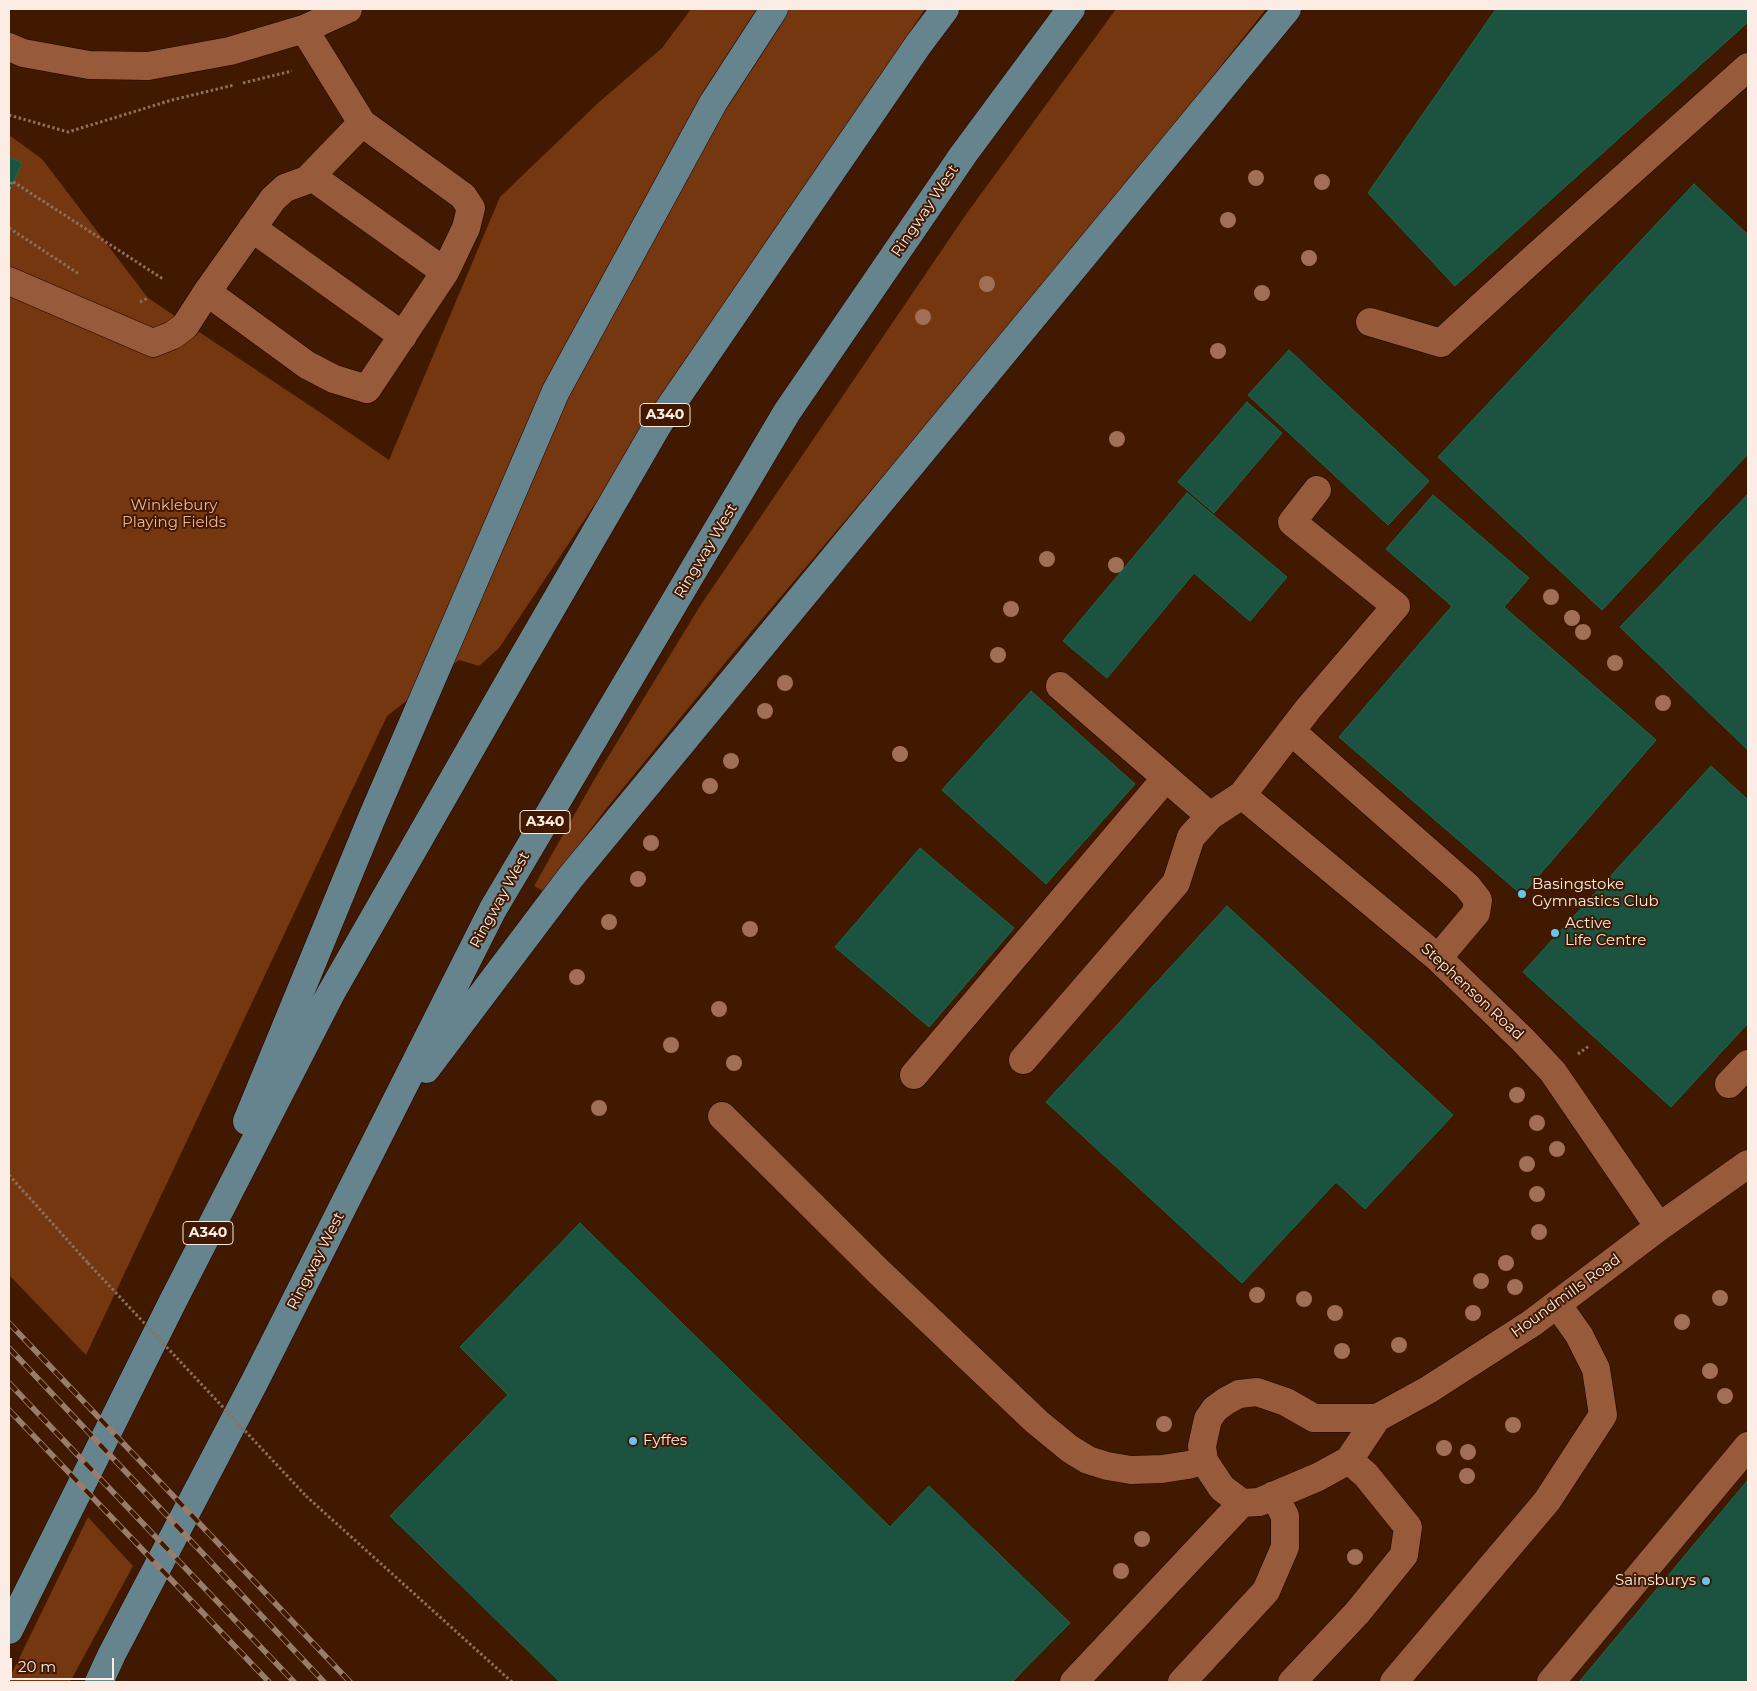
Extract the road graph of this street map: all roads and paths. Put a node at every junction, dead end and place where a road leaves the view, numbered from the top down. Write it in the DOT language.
graph roads {
  1 [pos="348,9"];
  2 [pos="774,9"];
  3 [pos="945,9"];
  4 [pos="1071,9"];
  5 [pos="1287,9"];
  6 [pos="304,29"];
  7 [pos="9,47"];
  8 [pos="326,63"];
  9 [pos="1748,67"];
  10 [pos="9,115"];
  11 [pos="362,123"];
  12 [pos="311,176"];
  13 [pos="9,189"];
  14 [pos="9,228"];
  15 [pos="252,228"];
  16 [pos="445,272"];
  17 [pos="81,275"];
  18 [pos="163,279"];
  19 [pos="9,281"];
  20 [pos="207,292"];
  21 [pos="148,298"];
  22 [pos="135,304"];
  23 [pos="1370,322"];
  24 [pos="402,336"];
  25 [pos="1316,490"];
  26 [pos="1060,686"];
  27 [pos="1291,731"];
  28 [pos="1165,778"];
  29 [pos="1242,795"];
  30 [pos="1210,816"];
  31 [pos="1438,958"];
  32 [pos="1023,1060"];
  33 [pos="1748,1064"];
  34 [pos="914,1075"];
  35 [pos="1729,1084"];
  36 [pos="722,1116"];
  37 [pos="383,1126"];
  38 [pos="1748,1164"];
  39 [pos="9,1174"];
  40 [pos="1659,1227"];
  41 [pos="1557,1304"];
  42 [pos="171,1305"];
  43 [pos="1377,1418"];
  44 [pos="1748,1446"];
  45 [pos="1349,1460"];
  46 [pos="1204,1461"];
  47 [pos="1274,1495"];
  48 [pos="1242,1503"];
  49 [pos="9,1630"];
  50 [pos="99,1682"];
  51 [pos="512,1682"];
  52 [pos="1074,1682"];
  53 [pos="1182,1682"];
  54 [pos="1292,1682"];
  55 [pos="1394,1682"];
  56 [pos="1551,1682"];
  1 -- 6 [label="street"];
  2 -- 42 [label="main road"];
  3 -- 42 [label="main road, A340"];
  4 -- 37 [label="main road, Ringway West / A340"];
  5 -- 37 [label="main road"];
  6 -- 7 [label="street"];
  6 -- 8 [label="street"];
  8 -- 10 [label="path"];
  8 -- 11 [label="street"];
  9 -- 23 [label="street"];
  11 -- 12 [label="street"];
  11 -- 16 [label="street"];
  12 -- 15 [label="street"];
  12 -- 16 [label="street"];
  13 -- 18 [label="path"];
  14 -- 17 [label="path"];
  15 -- 20 [label="street"];
  15 -- 24 [label="street"];
  16 -- 24 [label="street"];
  19 -- 20 [label="street"];
  20 -- 24 [label="street"];
  21 -- 22 [label="path"];
  25 -- 27 [label="street"];
  26 -- 28 [label="street"];
  27 -- 29 [label="street"];
  27 -- 31 [label="street"];
  28 -- 30 [label="street"];
  28 -- 34 [label="street"];
  29 -- 30 [label="street"];
  29 -- 31 [label="street, Stephenson Road"];
  30 -- 32 [label="street"];
  31 -- 40 [label="street, Stephenson Road"];
  33 -- 35 [label="street"];
  36 -- 46 [label="street"];
  37 -- 50 [label="main road, Ringway West / A340"];
  38 -- 40 [label="street, Houndmills Road"];
  39 -- 51 [label="path, bridge"];
  40 -- 41 [label="street, Houndmills Road"];
  41 -- 43 [label="street, Houndmills Road"];
  41 -- 55 [label="street"];
  42 -- 49 [label="main road, A340"];
  43 -- 45 [label="street, Houndmills Road"];
  43 -- 46 [label="street, Houndmills Road"];
  44 -- 56 [label="street"];
  45 -- 47 [label="street, Houndmills Road"];
  45 -- 54 [label="street"];
  46 -- 48 [label="street"];
  47 -- 48 [label="street, Houndmills Road"];
  47 -- 53 [label="street"];
  48 -- 52 [label="street"];
}
